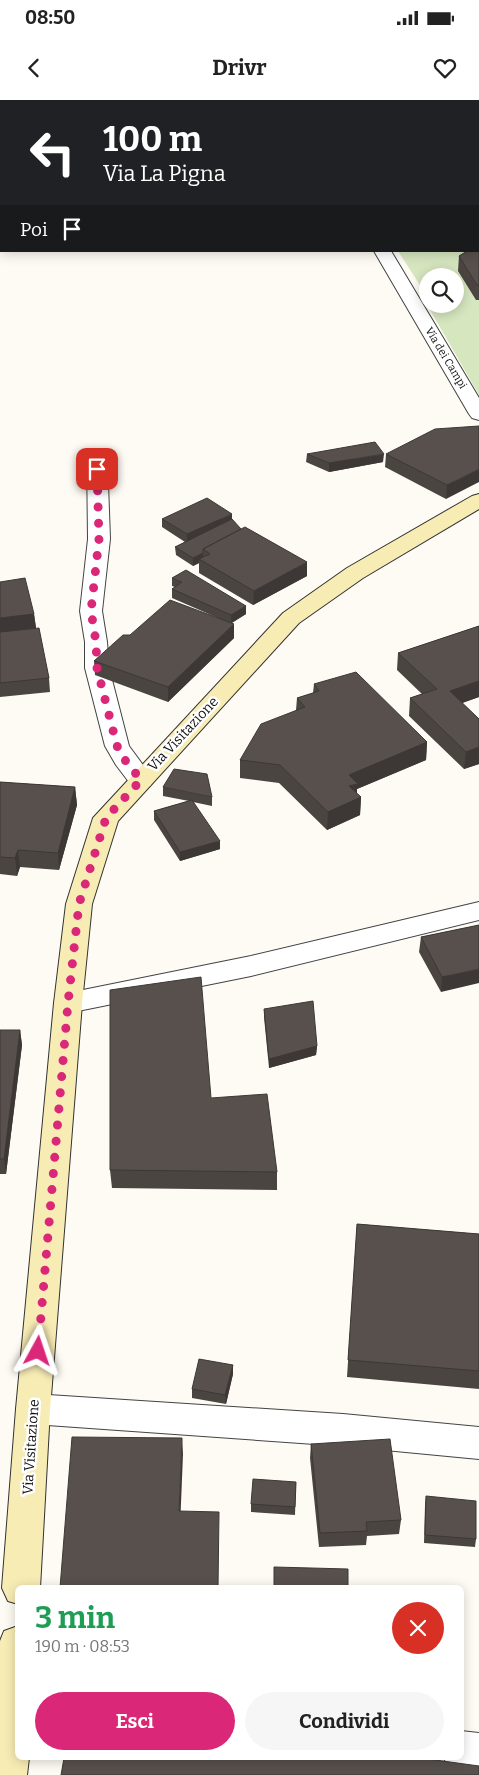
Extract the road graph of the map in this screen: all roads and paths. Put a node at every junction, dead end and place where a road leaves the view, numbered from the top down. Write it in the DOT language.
graph roads {
  1 [pos="383,252"];
  2 [pos="479,414"];
  3 [pos="97,455"];
  4 [pos="479,500"];
  5 [pos="141,780"];
  6 [pos="479,911"];
  7 [pos="68,1003"];
  8 [pos="33,1409"];
  9 [pos="479,1443"];
  10 [pos="21,1585"];
  11 [pos="15,1710"];
  12 [pos="464,1751"];
  13 [pos="479,1753"];
  14 [pos="7,1775"];
  1 -- 2 [label="street, Via dei Campi"];
  3 -- 5 [label="street"];
  4 -- 5 [label="street, Via Visitazione"];
  5 -- 7 [label="street, Via Visitazione"];
  6 -- 7 [label="street"];
  7 -- 8 [label="street, Via Visitazione"];
  8 -- 9 [label="street"];
  8 -- 10 [label="street, Via Visitazione"];
  11 -- 14 [label="street"];
  12 -- 13 [label="street"];
}
